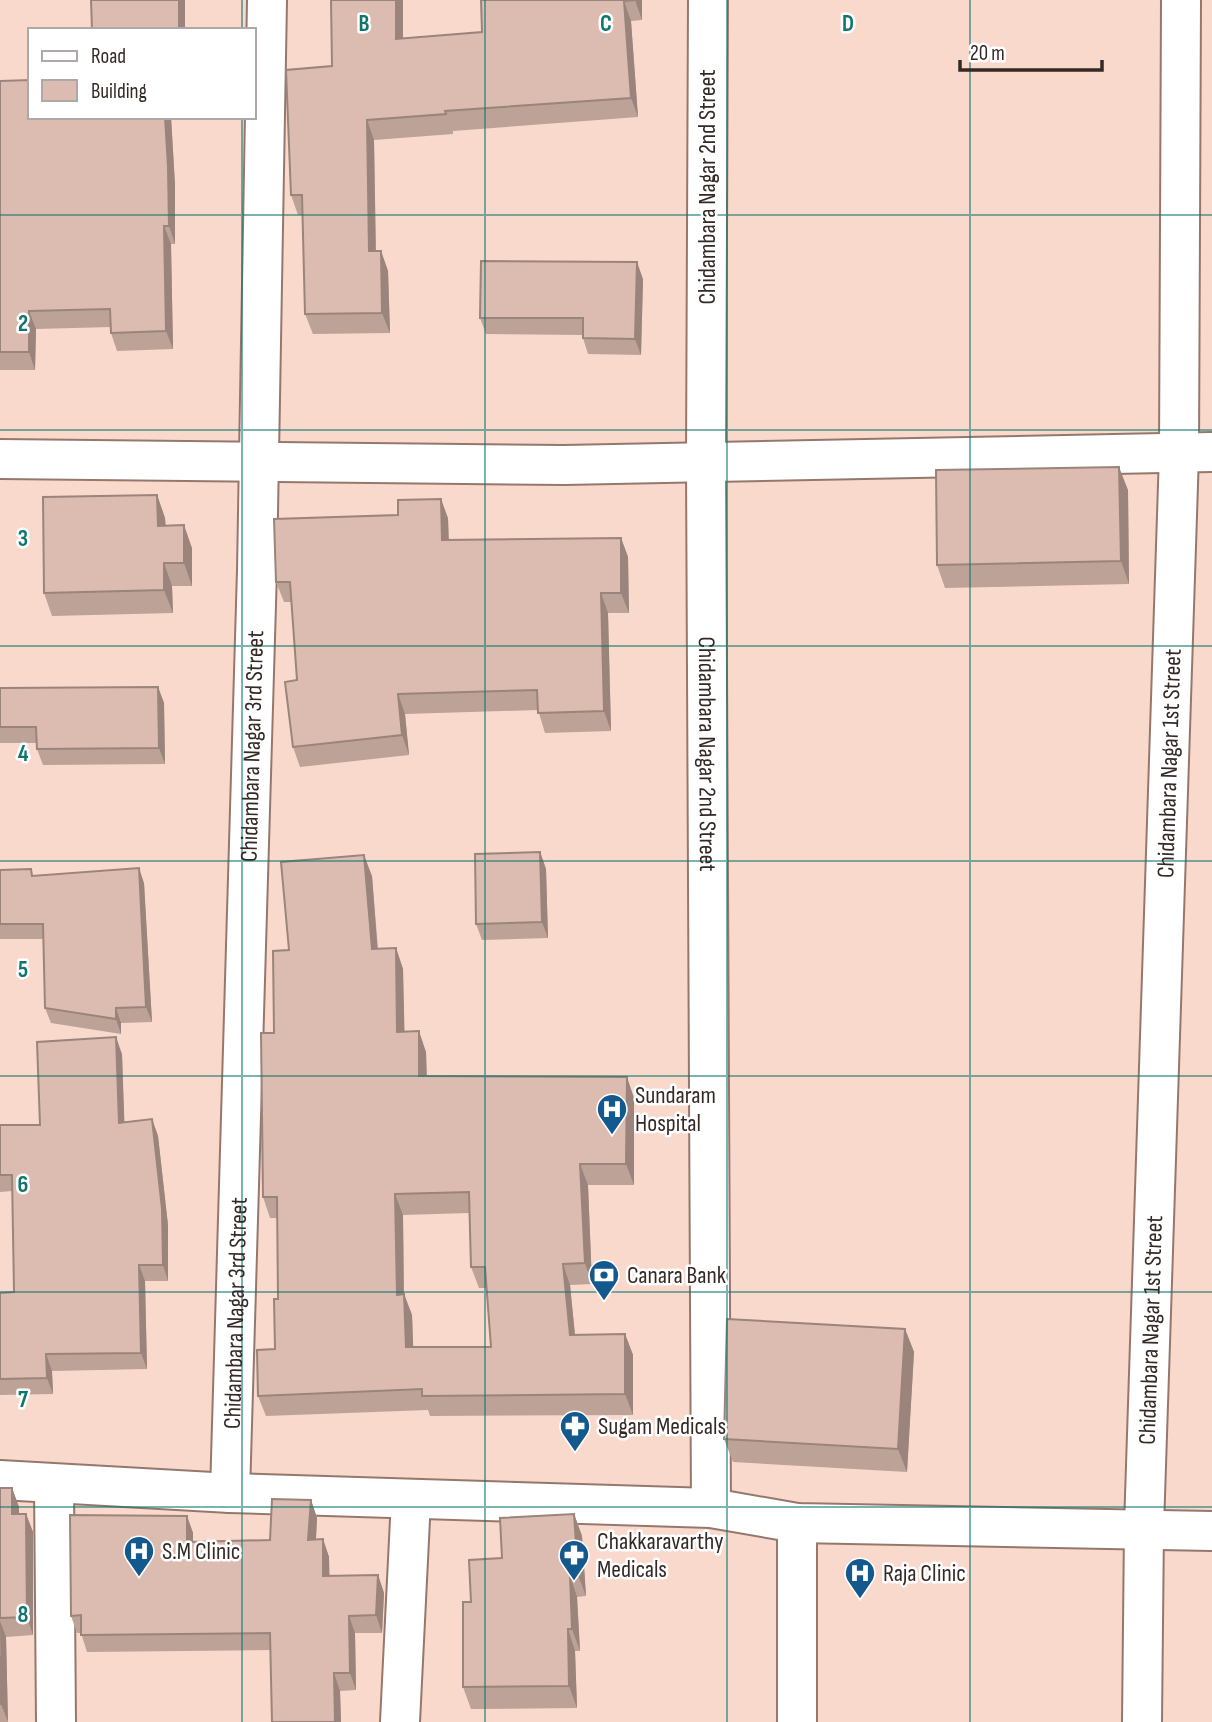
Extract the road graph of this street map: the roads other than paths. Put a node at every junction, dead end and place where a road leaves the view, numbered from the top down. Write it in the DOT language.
graph roads {
  1 [pos="267,0"];
  2 [pos="708,0"];
  3 [pos="1181,0"];
  4 [pos="1196,453"];
  5 [pos="0,460"];
  6 [pos="706,462"];
  7 [pos="259,463"];
  8 [pos="0,1480"];
  9 [pos="54,1484"];
  10 [pos="230,1493"];
  11 [pos="411,1499"];
  12 [pos="711,1508"];
  13 [pos="797,1523"];
  14 [pos="1144,1527"];
  15 [pos="1212,1531"];
  16 [pos="56,1722"];
  17 [pos="400,1722"];
  18 [pos="797,1722"];
  19 [pos="1142,1722"];
  1 -- 7 [label="street, Chidambara Nagar 3rd Street"];
  2 -- 6 [label="street, Chidambara Nagar 2nd Street"];
  3 -- 4 [label="street, Chidambara Nagar 1st Street"];
  4 -- 6 [label="street"];
  4 -- 14 [label="street, Chidambara Nagar 1st Street"];
  5 -- 7 [label="street"];
  6 -- 7 [label="street"];
  6 -- 12 [label="street, Chidambara Nagar 2nd Street"];
  7 -- 10 [label="street, Chidambara Nagar 3rd Street"];
  8 -- 9 [label="street"];
  9 -- 10 [label="street"];
  9 -- 16 [label="street"];
  10 -- 11 [label="street"];
  11 -- 12 [label="street"];
  11 -- 17 [label="street"];
  12 -- 13 [label="street"];
  13 -- 14 [label="street"];
  13 -- 18 [label="street"];
  14 -- 15 [label="street"];
  14 -- 19 [label="street, Chidambara Nagar 1st Street"];
}
